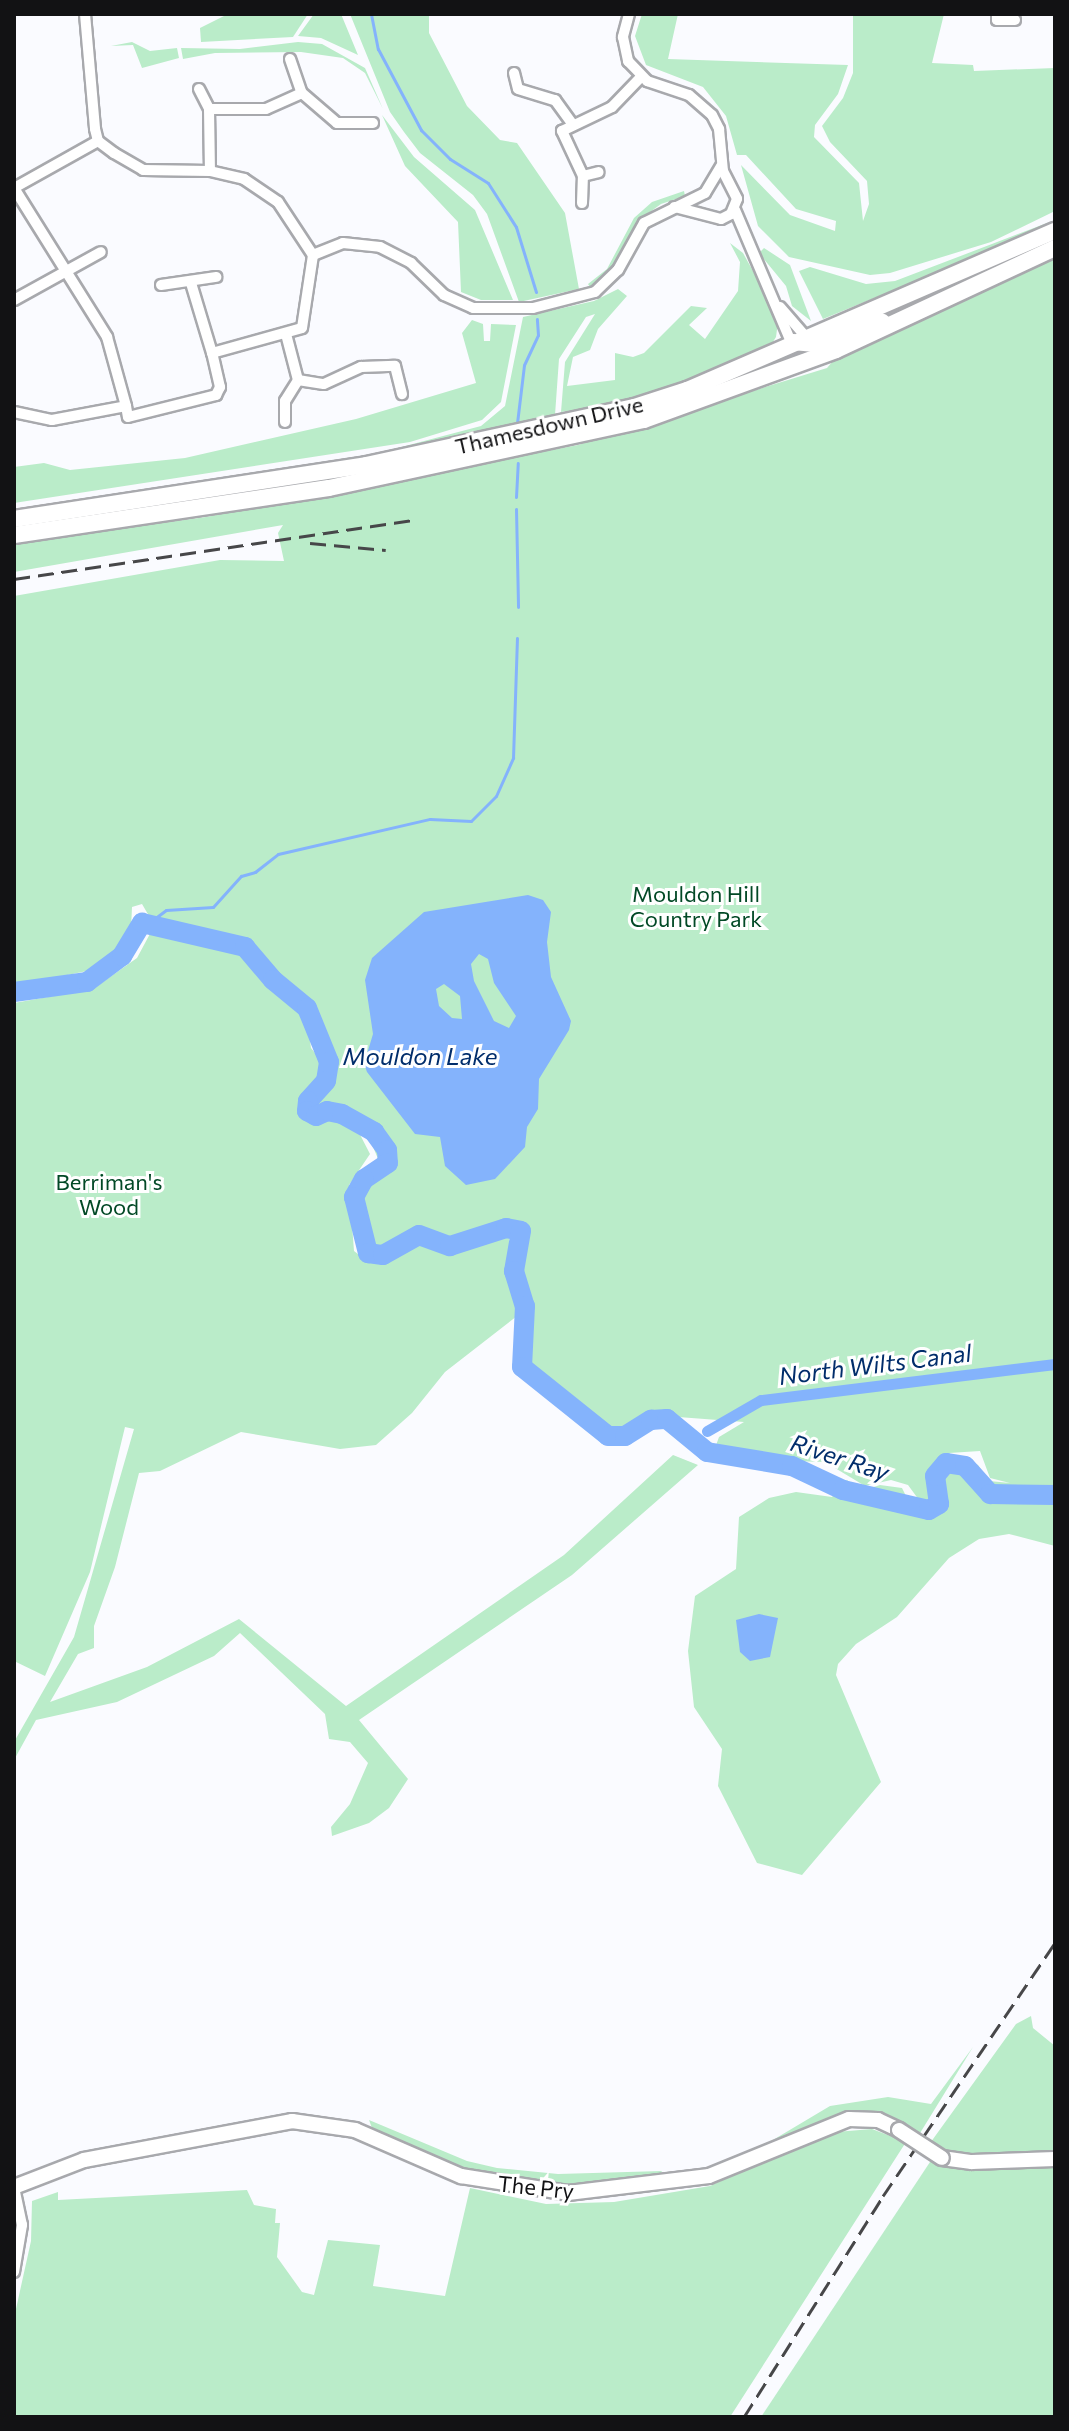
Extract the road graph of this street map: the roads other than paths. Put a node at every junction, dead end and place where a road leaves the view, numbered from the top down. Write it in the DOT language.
graph roads {
  1 [pos="85,14"];
  2 [pos="629,14"];
  3 [pos="997,14"];
  4 [pos="1015,20"];
  5 [pos="290,59"];
  6 [pos="514,73"];
  7 [pos="641,77"];
  8 [pos="199,89"];
  9 [pos="302,93"];
  10 [pos="209,109"];
  11 [pos="571,122"];
  12 [pos="373,123"];
  13 [pos="98,141"];
  14 [pos="721,166"];
  15 [pos="210,171"];
  16 [pos="599,172"];
  17 [pos="583,176"];
  18 [pos="728,187"];
  19 [pos="14,188"];
  20 [pos="709,189"];
  21 [pos="582,203"];
  22 [pos="675,207"];
  23 [pos="735,210"];
  24 [pos="707,213"];
  25 [pos="723,218"];
  26 [pos="1055,231"];
  27 [pos="741,232"];
  28 [pos="1055,248"];
  29 [pos="101,252"];
  30 [pos="313,255"];
  31 [pos="63,271"];
  32 [pos="216,277"];
  33 [pos="191,283"];
  34 [pos="161,285"];
  35 [pos="14,300"];
  36 [pos="286,334"];
  37 [pos="803,350"];
  38 [pos="212,353"];
  39 [pos="298,380"];
  40 [pos="402,394"];
  41 [pos="126,406"];
  42 [pos="14,412"];
  43 [pos="285,422"];
  44 [pos="576,429"];
  45 [pos="501,445"];
  46 [pos="14,519"];
  47 [pos="14,535"];
  48 [pos="1055,2159"];
  49 [pos="14,2187"];
  50 [pos="14,2272"];
  1 -- 13 [label="street"];
  2 -- 7 [label="street"];
  3 -- 4 [label="street"];
  5 -- 9 [label="street"];
  6 -- 11 [label="street"];
  7 -- 11 [label="street"];
  7 -- 14 [label="street"];
  8 -- 10 [label="street"];
  9 -- 10 [label="street"];
  9 -- 12 [label="street"];
  10 -- 15 [label="street"];
  11 -- 17 [label="street"];
  13 -- 15 [label="street"];
  13 -- 19 [label="street"];
  14 -- 18 [label="street"];
  14 -- 20 [label="street"];
  15 -- 30 [label="street"];
  16 -- 17 [label="street"];
  17 -- 21 [label="street"];
  18 -- 20 [label="street"];
  18 -- 23 [label="street"];
  19 -- 31 [label="street"];
  20 -- 22 [label="street"];
  20 -- 24 [label="street"];
  22 -- 24 [label="street"];
  22 -- 30 [label="street"];
  23 -- 25 [label="street"];
  23 -- 27 [label="street"];
  24 -- 25 [label="street"];
  25 -- 27 [label="street"];
  26 -- 37 [label="main road, Thamesdown Drive"];
  27 -- 37 [label="street"];
  28 -- 37 [label="main road"];
  29 -- 31 [label="street"];
  30 -- 36 [label="street"];
  31 -- 35 [label="street"];
  31 -- 41 [label="street"];
  32 -- 33 [label="street"];
  33 -- 34 [label="street"];
  33 -- 38 [label="street"];
  36 -- 38 [label="street"];
  36 -- 39 [label="street"];
  37 -- 44 [label="main road, Thamesdown Drive"];
  37 -- 44 [label="main road, Thamesdown Drive"];
  38 -- 41 [label="street"];
  39 -- 40 [label="street"];
  39 -- 43 [label="street"];
  41 -- 42 [label="street"];
  44 -- 45 [label="main road, Thamesdown Drive"];
  45 -- 46 [label="main road, Thamesdown Drive"];
  45 -- 47 [label="main road, Thamesdown Drive"];
  48 -- 49 [label="main road, The Pry, bridge"];
  49 -- 50 [label="street"];
}
